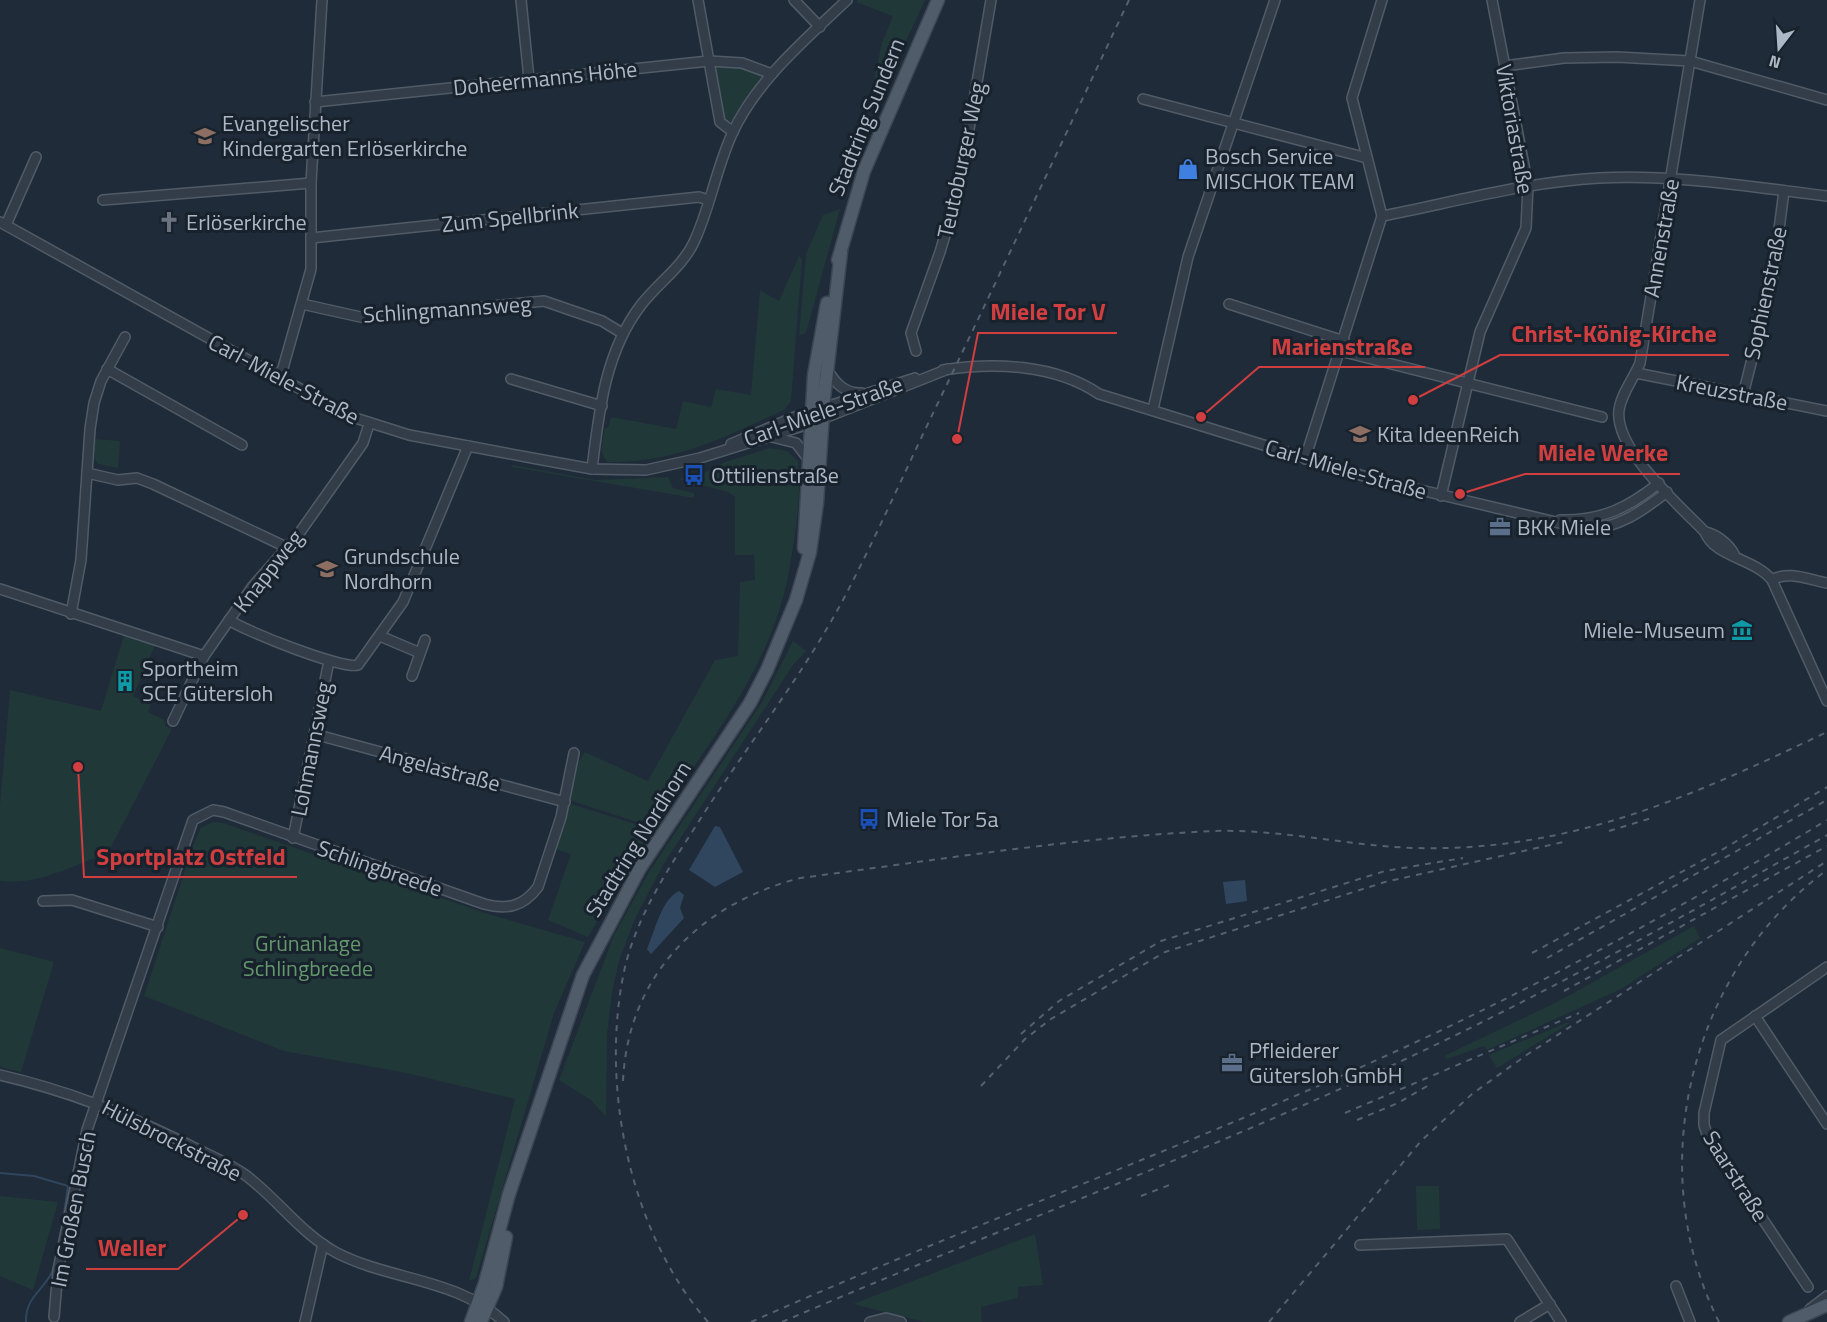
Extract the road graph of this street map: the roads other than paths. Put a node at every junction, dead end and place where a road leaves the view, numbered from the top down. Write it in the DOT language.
graph roads {
  1 [pos="321,0"];
  2 [pos="521,0"];
  3 [pos="698,0"];
  4 [pos="794,0"];
  5 [pos="847,0"];
  6 [pos="938,0"];
  7 [pos="992,0"];
  8 [pos="1275,0"];
  9 [pos="1382,0"];
  10 [pos="1492,0"];
  11 [pos="1700,0"];
  12 [pos="820,27"];
  13 [pos="709,61"];
  14 [pos="1690,61"];
  15 [pos="1505,66"];
  16 [pos="772,74"];
  17 [pos="529,79"];
  18 [pos="1143,99"];
  19 [pos="1827,100"];
  20 [pos="315,102"];
  21 [pos="1231,124"];
  22 [pos="733,132"];
  23 [pos="36,157"];
  24 [pos="1366,158"];
  25 [pos="1671,179"];
  26 [pos="311,183"];
  27 [pos="1528,186"];
  28 [pos="1784,191"];
  29 [pos="1827,196"];
  30 [pos="103,200"];
  31 [pos="708,200"];
  32 [pos="1382,216"];
  33 [pos="2,224"];
  34 [pos="311,238"];
  35 [pos="841,252"];
  36 [pos="302,304"];
  37 [pos="1229,304"];
  38 [pos="622,333"];
  39 [pos="125,337"];
  40 [pos="1344,340"];
  41 [pos="915,351"];
  42 [pos="1340,351"];
  43 [pos="107,369"];
  44 [pos="826,369"];
  45 [pos="948,369"];
  46 [pos="1636,373"];
  47 [pos="277,378"];
  48 [pos="511,379"];
  49 [pos="1467,383"];
  50 [pos="874,391"];
  51 [pos="1743,395"];
  52 [pos="602,406"];
  53 [pos="1151,408"];
  54 [pos="1827,411"];
  55 [pos="817,415"];
  56 [pos="1602,417"];
  57 [pos="369,424"];
  58 [pos="769,436"];
  59 [pos="242,445"];
  60 [pos="468,446"];
  61 [pos="700,458"];
  62 [pos="1305,459"];
  63 [pos="809,460"];
  64 [pos="592,469"];
  65 [pos="87,473"];
  66 [pos="1659,483"];
  67 [pos="1667,492"];
  68 [pos="1441,496"];
  69 [pos="1546,519"];
  70 [pos="286,547"];
  71 [pos="804,573"];
  72 [pos="1773,580"];
  73 [pos="1827,584"];
  74 [pos="0,589"];
  75 [pos="71,614"];
  76 [pos="229,620"];
  77 [pos="380,636"];
  78 [pos="425,640"];
  79 [pos="420,653"];
  80 [pos="204,656"];
  81 [pos="329,661"];
  82 [pos="412,676"];
  83 [pos="1823,679"];
  84 [pos="1827,701"];
  85 [pos="173,721"];
  86 [pos="314,734"];
  87 [pos="574,753"];
  88 [pos="565,802"];
  89 [pos="293,838"];
  90 [pos="43,901"];
  91 [pos="158,927"];
  92 [pos="1827,967"];
  93 [pos="1755,1016"];
  94 [pos="0,1075"];
  95 [pos="96,1102"];
  96 [pos="1827,1124"];
  97 [pos="323,1244"];
  98 [pos="1360,1245"];
  99 [pos="1676,1286"];
  100 [pos="1808,1287"];
  101 [pos="1827,1296"];
  102 [pos="1550,1304"];
  103 [pos="1827,1305"];
  104 [pos="482,1306"];
  105 [pos="1805,1313"];
  106 [pos="54,1317"];
  107 [pos="305,1322"];
  108 [pos="471,1322"];
  109 [pos="481,1322"];
  110 [pos="504,1322"];
  111 [pos="870,1322"];
  112 [pos="901,1322"];
  113 [pos="1520,1322"];
  114 [pos="1561,1322"];
  115 [pos="1690,1322"];
  116 [pos="1789,1322"];
  1 -- 20 [label="street"];
  2 -- 17 [label="street"];
  3 -- 13 [label="street"];
  4 -- 12 [label="street"];
  5 -- 12 [label="street"];
  6 -- 35 [label="main road, Stadtring Sundern"];
  7 -- 41 [label="street, Teutoburger Weg"];
  8 -- 21 [label="street"];
  9 -- 24 [label="street"];
  10 -- 15 [label="street, Viktoriastraße"];
  11 -- 14 [label="street, Annenstraße"];
  12 -- 16 [label="street"];
  13 -- 16 [label="street, Doheermanns Höhe"];
  13 -- 17 [label="street, Doheermanns Höhe"];
  13 -- 22 [label="street"];
  14 -- 15 [label="street"];
  14 -- 19 [label="street"];
  14 -- 25 [label="street, Annenstraße"];
  15 -- 27 [label="street, Viktoriastraße"];
  16 -- 22 [label="street"];
  17 -- 20 [label="street, Doheermanns Höhe"];
  18 -- 21 [label="street"];
  20 -- 26 [label="street"];
  21 -- 24 [label="street"];
  21 -- 53 [label="street"];
  22 -- 31 [label="street"];
  23 -- 33 [label="street"];
  24 -- 32 [label="street"];
  25 -- 27 [label="street"];
  25 -- 28 [label="street"];
  25 -- 46 [label="street, Annenstraße"];
  26 -- 30 [label="street"];
  26 -- 34 [label="street"];
  27 -- 32 [label="street"];
  27 -- 49 [label="street, Viktoriastraße"];
  28 -- 29 [label="street"];
  28 -- 51 [label="street, Sophienstraße"];
  31 -- 34 [label="street, Zum Spellbrink"];
  31 -- 38 [label="street"];
  32 -- 40 [label="street"];
  33 -- 47 [label="street, Carl-Miele-Straße"];
  34 -- 36 [label="street"];
  35 -- 44 [label="main road, Stadtring Sundern"];
  35 -- 55 [label="main road, Stadtring Sundern"];
  36 -- 38 [label="street, Schlingmannsweg"];
  36 -- 47 [label="street"];
  37 -- 40 [label="street"];
  38 -- 52 [label="street"];
  39 -- 43 [label="street"];
  40 -- 42 [label="street"];
  42 -- 49 [label="street"];
  42 -- 62 [label="street"];
  43 -- 59 [label="street"];
  43 -- 65 [label="street"];
  44 -- 50 [label="street"];
  44 -- 55 [label="main road, Stadtring Sundern"];
  45 -- 50 [label="street, Carl-Miele-Straße"];
  45 -- 53 [label="street, Carl-Miele-Straße"];
  45 -- 55 [label="street, Carl-Miele-Straße"];
  46 -- 51 [label="street, Kreuzstraße"];
  46 -- 66 [label="street, Annenstraße"];
  47 -- 57 [label="street, Carl-Miele-Straße"];
  48 -- 52 [label="street"];
  49 -- 56 [label="street"];
  49 -- 68 [label="street, Viktoriastraße"];
  50 -- 55 [label="street, Carl-Miele-Straße"];
  51 -- 54 [label="street, Kreuzstraße"];
  52 -- 64 [label="street"];
  53 -- 62 [label="street, Carl-Miele-Straße"];
  55 -- 58 [label="street, Carl-Miele-Straße"];
  55 -- 61 [label="street, Carl-Miele-Straße"];
  55 -- 63 [label="main road, Stadtring Nordhorn"];
  55 -- 71 [label="main road, Stadtring Nordhorn"];
  57 -- 60 [label="street, Carl-Miele-Straße"];
  57 -- 70 [label="street, Knappweg"];
  58 -- 61 [label="street, Carl-Miele-Straße"];
  58 -- 63 [label="street"];
  60 -- 64 [label="street, Carl-Miele-Straße"];
  60 -- 77 [label="street, Lohmannsweg"];
  61 -- 64 [label="street, Carl-Miele-Straße"];
  62 -- 68 [label="street, Carl-Miele-Straße"];
  63 -- 71 [label="main road, Stadtring Nordhorn"];
  65 -- 70 [label="street"];
  65 -- 75 [label="street"];
  66 -- 67 [label="street, Annenstraße"];
  66 -- 69 [label="street, Carl-Miele-Straße"];
  67 -- 69 [label="street, Carl-Miele-Straße"];
  67 -- 72 [label="street"];
  68 -- 69 [label="street, Carl-Miele-Straße"];
  70 -- 76 [label="street, Knappweg"];
  71 -- 104 [label="main road, Stadtring Nordhorn"];
  72 -- 73 [label="street"];
  72 -- 83 [label="street"];
  74 -- 75 [label="street"];
  75 -- 80 [label="street"];
  76 -- 80 [label="street, Knappweg"];
  76 -- 81 [label="street, Lohmannsweg"];
  77 -- 79 [label="street"];
  77 -- 81 [label="street, Lohmannsweg"];
  78 -- 79 [label="street"];
  79 -- 82 [label="street"];
  80 -- 85 [label="street, Knappweg"];
  81 -- 86 [label="street, Lohmannsweg"];
  83 -- 84 [label="street"];
  86 -- 88 [label="street, Angelastraße"];
  86 -- 89 [label="street, Lohmannsweg"];
  87 -- 88 [label="street, Schlingbreede"];
  88 -- 89 [label="street, Schlingbreede"];
  89 -- 91 [label="street, Schlingbreede"];
  90 -- 91 [label="street"];
  91 -- 95 [label="street, Schlingbreede"];
  92 -- 93 [label="street, Saarstraße"];
  93 -- 96 [label="street"];
  93 -- 100 [label="street, Saarstraße"];
  94 -- 95 [label="street, Hülsbrockstraße"];
  95 -- 97 [label="street, Hülsbrockstraße"];
  95 -- 106 [label="street, Im Großen Busch"];
  97 -- 104 [label="street, Hülsbrockstraße"];
  97 -- 107 [label="street"];
  98 -- 102 [label="street"];
  99 -- 115 [label="street"];
  101 -- 105 [label="street"];
  102 -- 113 [label="street"];
  102 -- 114 [label="street"];
  103 -- 105 [label="main road"];
  104 -- 108 [label="main road, Stadtring Nordhorn"];
  104 -- 109 [label="main road, Stadtring Nordhorn"];
  104 -- 110 [label="street, Hülsbrockstraße"];
  105 -- 116 [label="main road"];
  111 -- 112 [label="street"];
}
